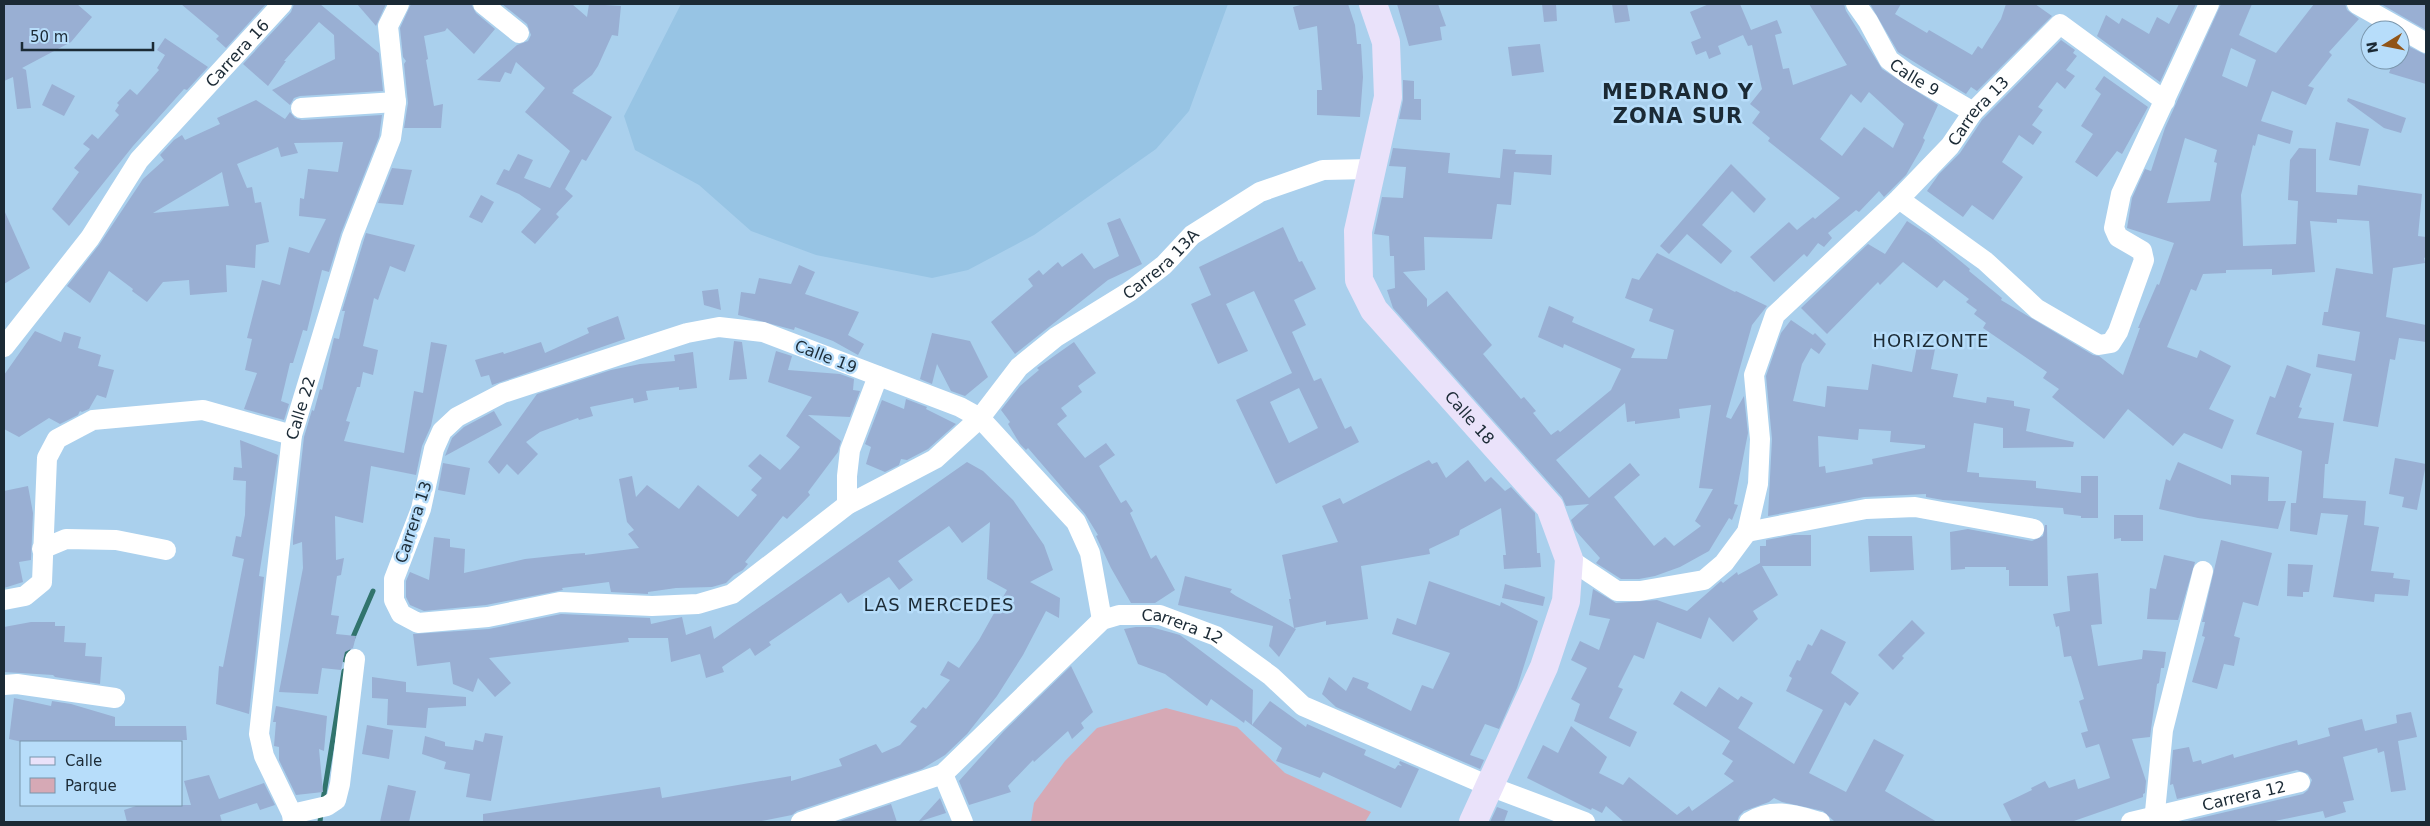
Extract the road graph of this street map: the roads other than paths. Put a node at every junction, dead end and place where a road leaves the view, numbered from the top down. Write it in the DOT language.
graph roads {
  1 [pos="282,4"];
  2 [pos="399,4"];
  3 [pos="483,4"];
  4 [pos="1373,4"];
  5 [pos="1856,4"];
  6 [pos="2208,4"];
  7 [pos="2357,4"];
  8 [pos="519,33"];
  9 [pos="2426,42"];
  10 [pos="396,102"];
  11 [pos="2165,102"];
  12 [pos="302,108"];
  13 [pos="1973,112"];
  14 [pos="1372,169"];
  15 [pos="1899,199"];
  16 [pos="4,347"];
  17 [pos="878,376"];
  18 [pos="980,418"];
  19 [pos="442,430"];
  20 [pos="292,435"];
  21 [pos="847,505"];
  22 [pos="2034,529"];
  23 [pos="1747,532"];
  24 [pos="42,549"];
  25 [pos="166,550"];
  26 [pos="1569,559"];
  27 [pos="2203,570"];
  28 [pos="4,600"];
  29 [pos="401,614"];
  30 [pos="1102,620"];
  31 [pos="355,659"];
  32 [pos="4,685"];
  33 [pos="115,698"];
  34 [pos="943,774"];
  35 [pos="2300,782"];
  36 [pos="1489,786"];
  37 [pos="292,818"];
  38 [pos="2154,819"];
  39 [pos="801,822"];
  40 [pos="963,822"];
  41 [pos="1473,822"];
  42 [pos="1585,822"];
  43 [pos="1749,822"];
  44 [pos="1820,822"];
  45 [pos="2130,822"];
  1 -- 16 [label="street, Carrera 16"];
  2 -- 10 [label="street, Calle 22"];
  3 -- 8 [label="street"];
  4 -- 14 [label="main road, Calle 18"];
  5 -- 13 [label="street, Calle 9"];
  6 -- 11 [label="street"];
  7 -- 9 [label="street"];
  10 -- 12 [label="street"];
  10 -- 20 [label="street, Calle 22"];
  11 -- 13 [label="street, Carrera 13"];
  11 -- 15 [label="street"];
  13 -- 15 [label="street, Carrera 13"];
  14 -- 18 [label="street, Carrera 13A"];
  14 -- 26 [label="main road, Calle 18"];
  15 -- 23 [label="street, Carrera 13"];
  17 -- 18 [label="street, Calle 19"];
  17 -- 19 [label="street, Calle 19"];
  17 -- 21 [label="street"];
  18 -- 21 [label="street, Carrera 13A"];
  18 -- 30 [label="street, Calle 19"];
  19 -- 29 [label="street, Carrera 13"];
  20 -- 24 [label="street"];
  20 -- 37 [label="street, Calle 22"];
  21 -- 29 [label="street, Carrera 13A"];
  22 -- 23 [label="street"];
  23 -- 26 [label="street"];
  24 -- 25 [label="street"];
  24 -- 28 [label="street"];
  26 -- 36 [label="main road, Calle 18"];
  27 -- 38 [label="street"];
  30 -- 34 [label="street"];
  30 -- 36 [label="street, Carrera 12"];
  31 -- 37 [label="street"];
  32 -- 33 [label="street"];
  34 -- 39 [label="street"];
  34 -- 40 [label="street"];
  35 -- 38 [label="street, Carrera 12"];
  36 -- 41 [label="main road, Calle 18"];
  36 -- 42 [label="street, Carrera 12"];
  38 -- 45 [label="street, Carrera 12"];
  43 -- 44 [label="street"];
}
